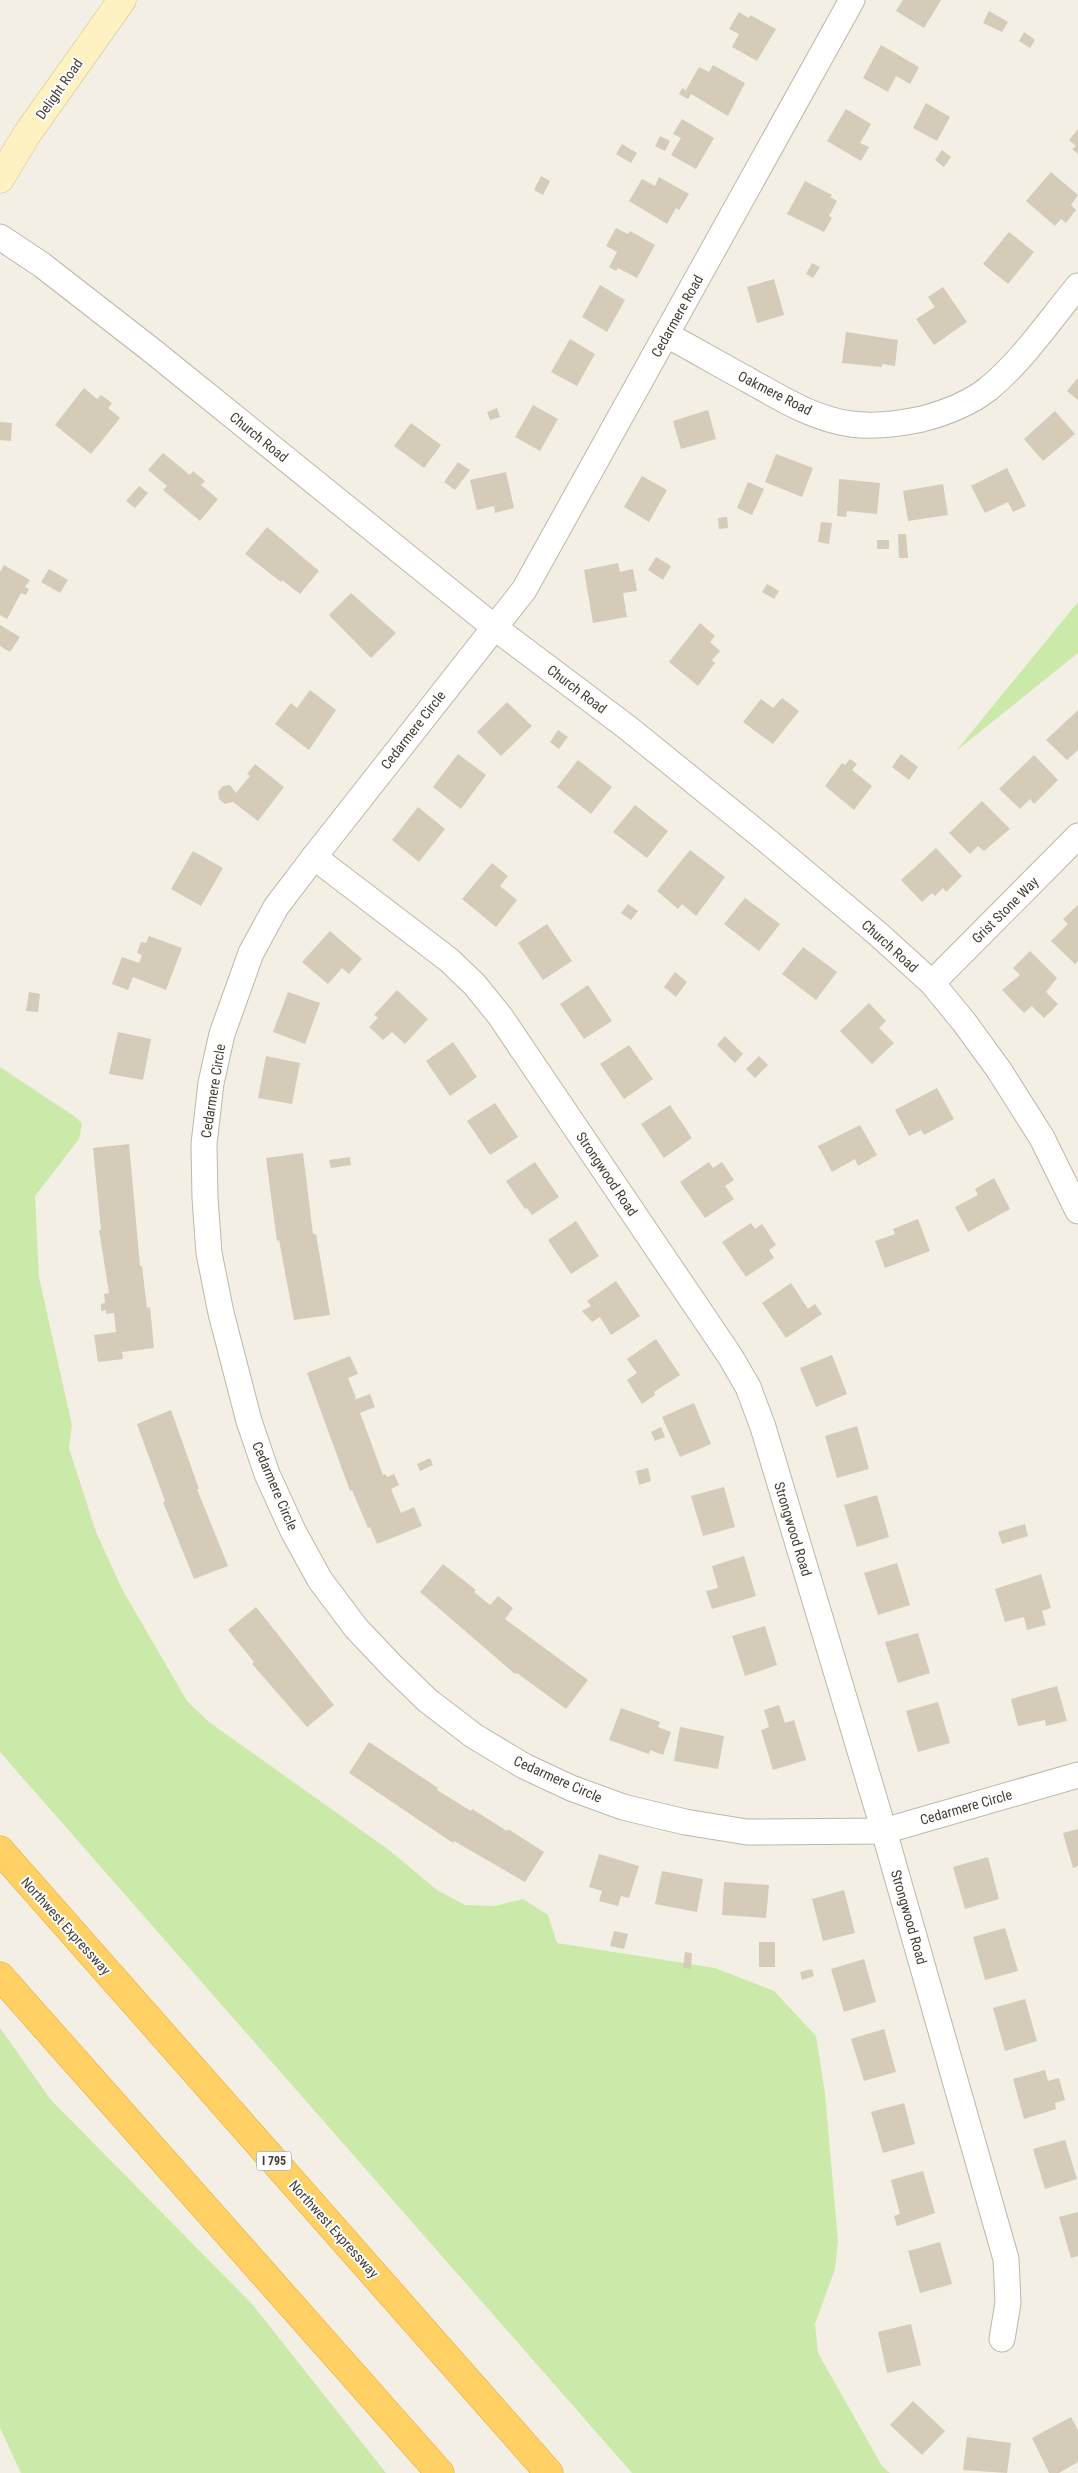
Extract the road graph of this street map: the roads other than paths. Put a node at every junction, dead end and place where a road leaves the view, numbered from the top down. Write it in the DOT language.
graph roads {
  1 [pos="122,0"];
  2 [pos="852,0"];
  3 [pos="0,179"];
  4 [pos="0,237"];
  5 [pos="1078,286"];
  6 [pos="667,335"];
  7 [pos="494,627"];
  8 [pos="1078,836"];
  9 [pos="314,857"];
  10 [pos="932,983"];
  11 [pos="1078,1209"];
  12 [pos="1078,1775"];
  13 [pos="884,1831"];
  14 [pos="0,1850"];
  15 [pos="0,1976"];
  16 [pos="1002,2339"];
  17 [pos="440,2473"];
  18 [pos="549,2473"];
  1 -- 3 [label="street, Delight Road"];
  2 -- 6 [label="street, Cedarmere Road"];
  4 -- 7 [label="street, Church Road"];
  5 -- 6 [label="street, Oakmere Road"];
  6 -- 7 [label="street, Cedarmere Road"];
  7 -- 9 [label="street, Cedarmere Circle"];
  7 -- 10 [label="street, Church Road"];
  8 -- 10 [label="street, Grist Stone Way"];
  9 -- 13 [label="street, Strongwood Road"];
  9 -- 13 [label="street, Cedarmere Circle"];
  10 -- 11 [label="street, Church Road"];
  12 -- 13 [label="street, Cedarmere Circle"];
  13 -- 16 [label="street, Strongwood Road"];
  14 -- 18 [label="highway, Northwest Expressway / I 795"];
  15 -- 17 [label="highway"];
}
